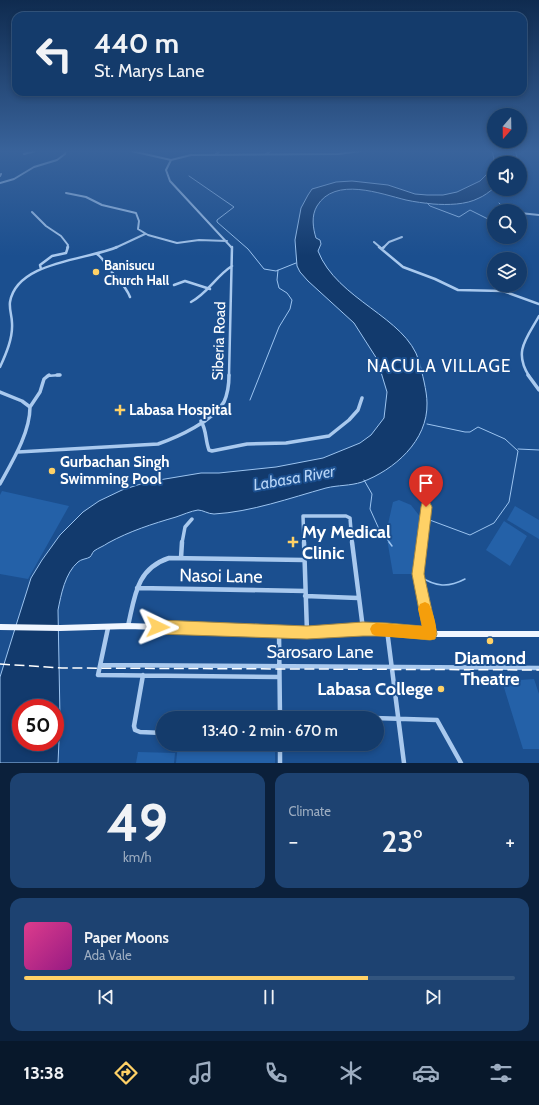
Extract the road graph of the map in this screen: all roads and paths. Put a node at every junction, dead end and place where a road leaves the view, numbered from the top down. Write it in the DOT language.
graph roads {
  1 [pos="175,186"];
  2 [pos="66,193"];
  3 [pos="32,212"];
  4 [pos="527,214"];
  5 [pos="539,215"];
  6 [pos="145,234"];
  7 [pos="402,237"];
  8 [pos="227,241"];
  9 [pos="374,242"];
  10 [pos="382,249"];
  11 [pos="97,254"];
  12 [pos="232,266"];
  13 [pos="41,269"];
  14 [pos="174,285"];
  15 [pos="210,289"];
  16 [pos="130,297"];
  17 [pos="191,302"];
  18 [pos="539,304"];
  19 [pos="539,316"];
  20 [pos="0,367"];
  21 [pos="60,375"];
  22 [pos="539,390"];
  23 [pos="0,392"];
  24 [pos="362,398"];
  25 [pos="30,407"];
  26 [pos="201,421"];
  27 [pos="18,452"];
  28 [pos="0,484"];
  29 [pos="426,507"];
  30 [pos="192,518"];
  31 [pos="181,558"];
  32 [pos="304,560"];
  33 [pos="137,588"];
  34 [pos="305,593"];
  35 [pos="358,598"];
  36 [pos="128,626"];
  37 [pos="0,627"];
  38 [pos="108,628"];
  39 [pos="363,629"];
  40 [pos="387,630"];
  41 [pos="279,631"];
  42 [pos="307,632"];
  43 [pos="430,634"];
  44 [pos="539,634"];
  45 [pos="100,665"];
  46 [pos="391,666"];
  47 [pos="279,667"];
  48 [pos="539,668"];
  49 [pos="143,675"];
  50 [pos="279,677"];
  51 [pos="280,711"];
  52 [pos="384,718"];
  53 [pos="399,718"];
  54 [pos="156,733"];
  55 [pos="280,751"];
  56 [pos="280,763"];
  57 [pos="404,763"];
  58 [pos="461,763"];
  1 -- 8 [label="street, Siberia Road"];
  2 -- 6 [label="street"];
  3 -- 13 [label="street"];
  4 -- 5 [label="street"];
  6 -- 8 [label="street"];
  6 -- 11 [label="street"];
  7 -- 10 [label="street"];
  8 -- 12 [label="street, Siberia Road"];
  9 -- 10 [label="street"];
  10 -- 18 [label="street"];
  11 -- 13 [label="street"];
  11 -- 16 [label="street"];
  12 -- 15 [label="street"];
  12 -- 26 [label="street, Siberia Road"];
  13 -- 20 [label="street"];
  14 -- 15 [label="street"];
  15 -- 17 [label="street"];
  19 -- 22 [label="street"];
  21 -- 25 [label="street"];
  23 -- 25 [label="street"];
  24 -- 26 [label="street"];
  25 -- 27 [label="street"];
  26 -- 27 [label="street, Siberia Road"];
  27 -- 28 [label="street"];
  29 -- 43 [label="street"];
  30 -- 31 [label="street"];
  31 -- 32 [label="street"];
  31 -- 33 [label="street"];
  32 -- 34 [label="street"];
  32 -- 35 [label="street"];
  33 -- 34 [label="street, Nasoi Lane"];
  33 -- 36 [label="street"];
  34 -- 35 [label="street, Nasoi Lane"];
  34 -- 42 [label="street"];
  35 -- 39 [label="street"];
  36 -- 38 [label="main road"];
  36 -- 41 [label="main road"];
  37 -- 38 [label="main road"];
  38 -- 45 [label="street"];
  39 -- 40 [label="main road"];
  39 -- 42 [label="main road"];
  40 -- 43 [label="main road"];
  40 -- 46 [label="street"];
  41 -- 42 [label="main road"];
  41 -- 47 [label="street"];
  43 -- 44 [label="main road"];
  45 -- 47 [label="street, Sarosaro Lane"];
  45 -- 49 [label="street"];
  46 -- 47 [label="street, Sarosaro Lane"];
  46 -- 48 [label="street, Sarosaro Lane"];
  46 -- 53 [label="street"];
  47 -- 50 [label="street"];
  49 -- 50 [label="street"];
  49 -- 54 [label="street"];
  50 -- 51 [label="street"];
  52 -- 53 [label="street"];
  53 -- 57 [label="street"];
  53 -- 58 [label="street"];
  55 -- 56 [label="street"];
}
